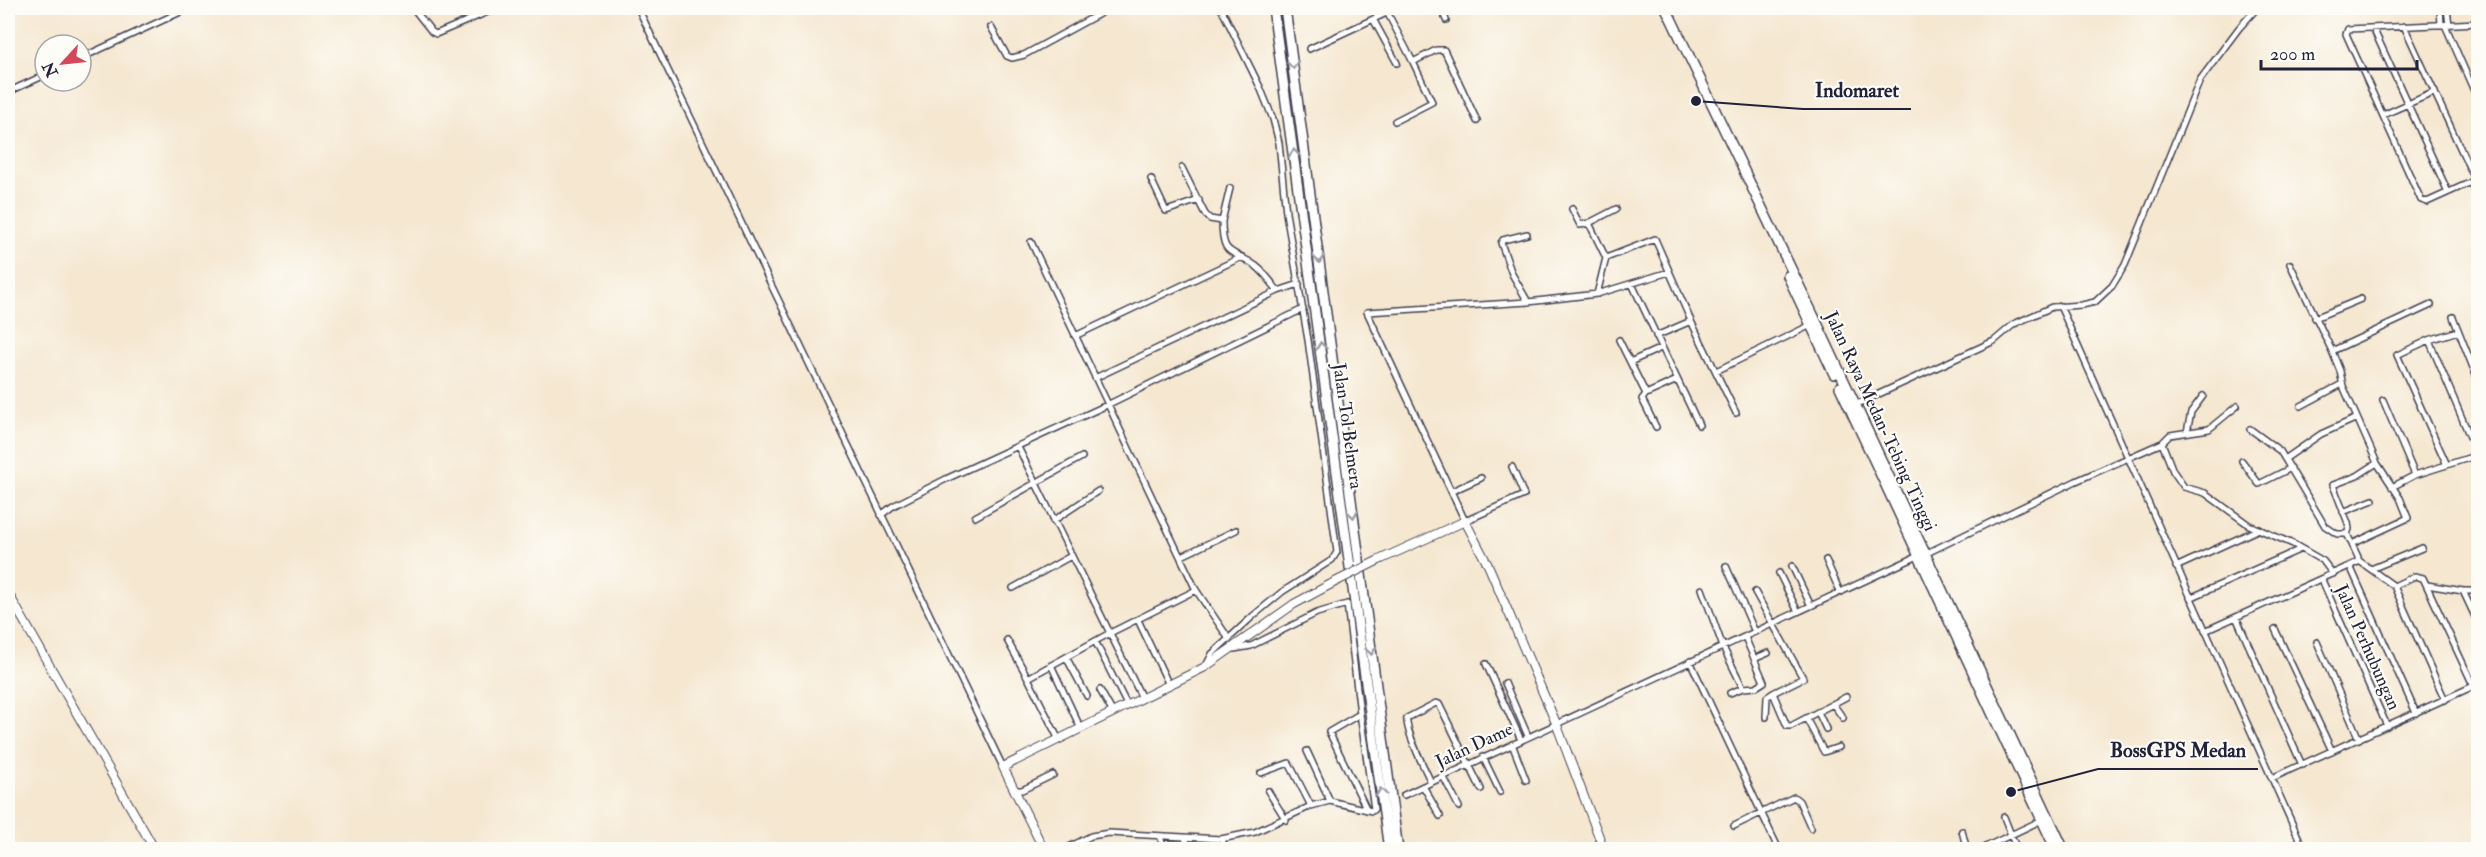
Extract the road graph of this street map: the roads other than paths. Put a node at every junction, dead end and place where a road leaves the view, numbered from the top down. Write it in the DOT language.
graph roads {
  1 [pos="189,8"];
  2 [pos="413,8"];
  3 [pos="497,8"];
  4 [pos="638,8"];
  5 [pos="1110,8"];
  6 [pos="1221,8"];
  7 [pos="1273,8"];
  8 [pos="1285,8"];
  9 [pos="1374,8"];
  10 [pos="1396,8"];
  11 [pos="1441,8"];
  12 [pos="1664,8"];
  13 [pos="2257,8"];
  14 [pos="2440,8"];
  15 [pos="2447,8"];
  16 [pos="1387,12"];
  17 [pos="1376,17"];
  18 [pos="1446,20"];
  19 [pos="2478,23"];
  20 [pos="2445,25"];
  21 [pos="2404,26"];
  22 [pos="991,27"];
  23 [pos="2373,28"];
  24 [pos="1309,49"];
  25 [pos="93,52"];
  26 [pos="1413,62"];
  27 [pos="1397,63"];
  28 [pos="33,81"];
  29 [pos="8,92"];
  30 [pos="2434,92"];
  31 [pos="2478,100"];
  32 [pos="2408,104"];
  33 [pos="2383,115"];
  34 [pos="1395,121"];
  35 [pos="1477,121"];
  36 [pos="1182,168"];
  37 [pos="1150,179"];
  38 [pos="2477,179"];
  39 [pos="1230,188"];
  40 [pos="2448,192"];
  41 [pos="1199,200"];
  42 [pos="1572,209"];
  43 [pos="1616,209"];
  44 [pos="1222,221"];
  45 [pos="1589,223"];
  46 [pos="1527,234"];
  47 [pos="1031,242"];
  48 [pos="1242,257"];
  49 [pos="1605,258"];
  50 [pos="2289,264"];
  51 [pos="1669,272"];
  52 [pos="1299,284"];
  53 [pos="1632,284"];
  54 [pos="1278,291"];
  55 [pos="1597,294"];
  56 [pos="2361,298"];
  57 [pos="1528,302"];
  58 [pos="2431,305"];
  59 [pos="2060,306"];
  60 [pos="1303,309"];
  61 [pos="2453,317"];
  62 [pos="2315,318"];
  63 [pos="1691,321"];
  64 [pos="1811,325"];
  65 [pos="2458,330"];
  66 [pos="1075,336"];
  67 [pos="1656,336"];
  68 [pos="1619,340"];
  69 [pos="2429,340"];
  70 [pos="1661,348"];
  71 [pos="2332,351"];
  72 [pos="1630,362"];
  73 [pos="1716,371"];
  74 [pos="1095,378"];
  75 [pos="2478,380"];
  76 [pos="1677,381"];
  77 [pos="2342,384"];
  78 [pos="1646,394"];
  79 [pos="2203,396"];
  80 [pos="2383,400"];
  81 [pos="1107,405"];
  82 [pos="2237,406"];
  83 [pos="2301,406"];
  84 [pos="1852,407"];
  85 [pos="1736,412"];
  86 [pos="2357,418"];
  87 [pos="1699,425"];
  88 [pos="1656,427"];
  89 [pos="2250,429"];
  90 [pos="2187,432"];
  91 [pos="2162,443"];
  92 [pos="1017,447"];
  93 [pos="2478,456"];
  94 [pos="1082,457"];
  95 [pos="2127,458"];
  96 [pos="2285,459"];
  97 [pos="2242,461"];
  98 [pos="2377,463"];
  99 [pos="2447,465"];
  100 [pos="1512,467"];
  101 [pos="2291,468"];
  102 [pos="2415,476"];
  103 [pos="1481,478"];
  104 [pos="1037,484"];
  105 [pos="2392,487"];
  106 [pos="1098,491"];
  107 [pos="1452,491"];
  108 [pos="2373,500"];
  109 [pos="2343,512"];
  110 [pos="881,515"];
  111 [pos="975,517"];
  112 [pos="1053,521"];
  113 [pos="1465,521"];
  114 [pos="2259,529"];
  115 [pos="1236,530"];
  116 [pos="2347,534"];
  117 [pos="2352,544"];
  118 [pos="2422,548"];
  119 [pos="2301,549"];
  120 [pos="1922,555"];
  121 [pos="1071,556"];
  122 [pos="1182,556"];
  123 [pos="1826,560"];
  124 [pos="2358,561"];
  125 [pos="1726,566"];
  126 [pos="1792,566"];
  127 [pos="2350,566"];
  128 [pos="2176,567"];
  129 [pos="2371,569"];
  130 [pos="1779,573"];
  131 [pos="2333,574"];
  132 [pos="2322,580"];
  133 [pos="2427,585"];
  134 [pos="2394,586"];
  135 [pos="1013,588"];
  136 [pos="1702,589"];
  137 [pos="1196,590"];
  138 [pos="2463,591"];
  139 [pos="2478,591"];
  140 [pos="1755,592"];
  141 [pos="1840,592"];
  142 [pos="8,593"];
  143 [pos="2190,598"];
  144 [pos="1811,606"];
  145 [pos="1798,612"];
  146 [pos="2236,618"];
  147 [pos="1138,620"];
  148 [pos="1773,624"];
  149 [pos="2478,624"];
  150 [pos="2275,629"];
  151 [pos="2205,631"];
  152 [pos="1755,632"];
  153 [pos="1110,633"];
  154 [pos="1745,637"];
  155 [pos="1229,639"];
  156 [pos="1006,640"];
  157 [pos="1095,641"];
  158 [pos="2317,642"];
  159 [pos="1723,647"];
  160 [pos="1234,649"];
  161 [pos="1768,652"];
  162 [pos="1066,657"];
  163 [pos="1754,659"];
  164 [pos="1690,661"];
  165 [pos="1486,664"];
  166 [pos="1051,665"];
  167 [pos="1205,668"];
  168 [pos="1028,678"];
  169 [pos="1505,683"];
  170 [pos="1169,685"];
  171 [pos="2476,686"];
  172 [pos="1743,688"];
  173 [pos="1100,690"];
  174 [pos="1730,693"];
  175 [pos="1773,693"];
  176 [pos="1087,696"];
  177 [pos="1846,697"];
  178 [pos="1142,698"];
  179 [pos="2445,700"];
  180 [pos="1833,704"];
  181 [pos="1127,705"];
  182 [pos="1818,712"];
  183 [pos="1113,713"];
  184 [pos="2416,713"];
  185 [pos="1359,714"];
  186 [pos="1766,717"];
  187 [pos="1806,718"];
  188 [pos="1843,718"];
  189 [pos="1556,723"];
  190 [pos="2387,726"];
  191 [pos="1082,729"];
  192 [pos="1826,729"];
  193 [pos="1528,736"];
  194 [pos="2358,739"];
  195 [pos="1059,740"];
  196 [pos="1521,740"];
  197 [pos="1512,744"];
  198 [pos="1839,747"];
  199 [pos="1307,751"];
  200 [pos="2332,752"];
  201 [pos="1483,758"];
  202 [pos="1469,764"];
  203 [pos="2302,765"];
  204 [pos="1003,767"];
  205 [pos="1261,773"];
  206 [pos="1053,775"];
  207 [pos="1443,776"];
  208 [pos="2272,778"];
  209 [pos="1526,780"];
  210 [pos="1431,782"];
  211 [pos="1423,786"];
  212 [pos="1481,789"];
  213 [pos="1014,790"];
  214 [pos="1268,791"];
  215 [pos="1500,792"];
  216 [pos="1404,795"];
  217 [pos="1330,801"];
  218 [pos="1311,806"];
  219 [pos="1459,807"];
  220 [pos="1367,810"];
  221 [pos="1762,813"];
  222 [pos="1440,816"];
  223 [pos="2004,817"];
  224 [pos="1286,820"];
  225 [pos="2042,820"];
  226 [pos="1734,826"];
  227 [pos="1811,828"];
  228 [pos="1962,831"];
  229 [pos="2010,834"];
  230 [pos="1160,836"];
  231 [pos="1185,838"];
  232 [pos="1221,839"];
  233 [pos="155,849"];
  234 [pos="1044,849"];
  235 [pos="1063,849"];
  236 [pos="1164,849"];
  237 [pos="1190,849"];
  238 [pos="1227,849"];
  239 [pos="1389,849"];
  240 [pos="1398,849"];
  241 [pos="1604,849"];
  242 [pos="1779,849"];
  243 [pos="1968,849"];
  244 [pos="1979,849"];
  245 [pos="2017,849"];
  246 [pos="2056,849"];
  247 [pos="2064,849"];
  248 [pos="2304,849"];
  1 -- 25 [label="street"];
  2 -- 3 [label="street"];
  4 -- 110 [label="street"];
  5 -- 22 [label="street"];
  6 -- 52 [label="street"];
  239 -- 7 [label="highway, Jalan Tol Belmera, one-way"];
  8 -- 240 [label="highway, Jalan Tol Belmera, one-way"];
  9 -- 17 [label="street"];
  10 -- 16 [label="street"];
  11 -- 18 [label="street"];
  12 -- 64 [label="highway, Jalan Raya Medan-Tebing Tinggi"];
  12 -- 84 [label="highway, Jalan Raya Medan-Tebing Tinggi"];
  13 -- 59 [label="street"];
  14 -- 20 [label="street"];
  15 -- 20 [label="street"];
  16 -- 17 [label="street"];
  16 -- 26 [label="street"];
  17 -- 24 [label="street"];
  17 -- 27 [label="street"];
  19 -- 20 [label="street"];
  20 -- 21 [label="street"];
  20 -- 31 [label="street"];
  21 -- 23 [label="street"];
  21 -- 30 [label="street"];
  23 -- 32 [label="street"];
  23 -- 33 [label="street"];
  26 -- 34 [label="street"];
  26 -- 35 [label="street"];
  28 -- 29 [label="street"];
  30 -- 32 [label="street"];
  30 -- 38 [label="street"];
  32 -- 33 [label="street"];
  32 -- 40 [label="street"];
  33 -- 40 [label="street"];
  36 -- 41 [label="street"];
  37 -- 41 [label="street"];
  38 -- 40 [label="street"];
  39 -- 44 [label="street"];
  41 -- 44 [label="street"];
  42 -- 45 [label="street"];
  43 -- 45 [label="street"];
  44 -- 48 [label="street"];
  45 -- 49 [label="street"];
  46 -- 57 [label="street"];
  47 -- 66 [label="street"];
  48 -- 54 [label="street"];
  48 -- 66 [label="street"];
  49 -- 51 [label="street"];
  49 -- 55 [label="street"];
  50 -- 62 [label="street"];
  51 -- 53 [label="street"];
  51 -- 63 [label="street"];
  52 -- 54 [label="street"];
  52 -- 60 [label="street"];
  53 -- 55 [label="street"];
  53 -- 67 [label="street"];
  54 -- 74 [label="street"];
  55 -- 57 [label="street"];
  56 -- 62 [label="street"];
  57 -- 107 [label="street"];
  58 -- 71 [label="street"];
  59 -- 84 [label="street"];
  59 -- 95 [label="street"];
  60 -- 81 [label="street"];
  60 -- 155 [label="street"];
  61 -- 65 [label="street"];
  62 -- 71 [label="street"];
  63 -- 67 [label="street"];
  63 -- 73 [label="street"];
  64 -- 73 [label="street"];
  64 -- 84 [label="highway, Jalan Raya Medan-Tebing Tinggi"];
  65 -- 69 [label="street"];
  65 -- 75 [label="street"];
  66 -- 74 [label="street"];
  67 -- 70 [label="street"];
  68 -- 72 [label="street"];
  69 -- 93 [label="street"];
  69 -- 99 [label="street"];
  70 -- 72 [label="street"];
  70 -- 76 [label="street"];
  71 -- 77 [label="street"];
  72 -- 78 [label="street"];
  73 -- 85 [label="street"];
  74 -- 81 [label="street"];
  76 -- 78 [label="street"];
  76 -- 87 [label="street"];
  77 -- 83 [label="street"];
  77 -- 86 [label="street"];
  78 -- 88 [label="street"];
  79 -- 90 [label="street"];
  80 -- 102 [label="street"];
  81 -- 92 [label="street"];
  81 -- 122 [label="street"];
  82 -- 90 [label="street, Jalan Dame"];
  84 -- 120 [label="highway, Jalan Raya Medan-Tebing Tinggi"];
  86 -- 96 [label="street"];
  86 -- 98 [label="street"];
  89 -- 96 [label="street"];
  90 -- 91 [label="street, Jalan Dame"];
  91 -- 95 [label="street, Jalan Dame"];
  91 -- 114 [label="street"];
  92 -- 104 [label="street"];
  92 -- 110 [label="street"];
  93 -- 99 [label="street"];
  94 -- 104 [label="street"];
  95 -- 120 [label="street, Jalan Dame"];
  95 -- 128 [label="street"];
  96 -- 101 [label="street"];
  97 -- 101 [label="street"];
  98 -- 105 [label="street"];
  98 -- 109 [label="street"];
  99 -- 102 [label="street"];
  100 -- 113 [label="street"];
  101 -- 116 [label="street"];
  102 -- 105 [label="street"];
  103 -- 107 [label="street"];
  104 -- 111 [label="street"];
  104 -- 112 [label="street"];
  105 -- 117 [label="street"];
  106 -- 112 [label="street"];
  107 -- 113 [label="street"];
  108 -- 109 [label="street"];
  109 -- 116 [label="street"];
  110 -- 204 [label="street"];
  112 -- 121 [label="street"];
  113 -- 160 [label="street, bridge"];
  113 -- 189 [label="street"];
  114 -- 119 [label="street"];
  114 -- 128 [label="street"];
  115 -- 122 [label="street"];
  116 -- 117 [label="street"];
  117 -- 124 [label="street"];
  118 -- 129 [label="street"];
  119 -- 131 [label="street"];
  119 -- 143 [label="street"];
  120 -- 141 [label="street, Jalan Dame"];
  120 -- 225 [label="highway, Jalan Raya Medan-Tebing Tinggi"];
  120 -- 247 [label="highway, Jalan Raya Medan-Tebing Tinggi"];
  121 -- 135 [label="street"];
  121 -- 153 [label="street"];
  122 -- 137 [label="street"];
  123 -- 141 [label="street"];
  124 -- 127 [label="street"];
  124 -- 129 [label="street"];
  125 -- 152 [label="street"];
  126 -- 144 [label="street"];
  127 -- 131 [label="street"];
  127 -- 184 [label="street"];
  128 -- 143 [label="street"];
  129 -- 134 [label="street"];
  130 -- 145 [label="street"];
  131 -- 132 [label="street"];
  132 -- 146 [label="street"];
  132 -- 190 [label="street, Jalan Perhubungan"];
  133 -- 134 [label="street"];
  133 -- 138 [label="street"];
  133 -- 171 [label="street"];
  134 -- 179 [label="street"];
  136 -- 159 [label="street"];
  137 -- 147 [label="street"];
  137 -- 155 [label="street"];
  138 -- 139 [label="street"];
  138 -- 149 [label="street"];
  140 -- 148 [label="street"];
  141 -- 144 [label="street, Jalan Dame"];
  142 -- 233 [label="street"];
  143 -- 151 [label="street"];
  144 -- 145 [label="street, Jalan Dame"];
  145 -- 148 [label="street, Jalan Dame"];
  146 -- 151 [label="street"];
  146 -- 203 [label="street"];
  147 -- 153 [label="street"];
  147 -- 170 [label="street"];
  148 -- 152 [label="street, Jalan Dame"];
  148 -- 175 [label="street"];
  150 -- 200 [label="street"];
  151 -- 208 [label="street"];
  152 -- 154 [label="street, Jalan Dame"];
  153 -- 157 [label="street"];
  153 -- 178 [label="street"];
  154 -- 159 [label="street, Jalan Dame"];
  154 -- 163 [label="street"];
  155 -- 167 [label="street"];
  156 -- 168 [label="street"];
  157 -- 162 [label="street"];
  157 -- 181 [label="street"];
  158 -- 194 [label="street"];
  159 -- 164 [label="street, Jalan Dame"];
  159 -- 172 [label="street"];
  160 -- 167 [label="street"];
  160 -- 185 [label="street"];
  161 -- 163 [label="street"];
  162 -- 166 [label="street"];
  162 -- 176 [label="street"];
  163 -- 172 [label="street"];
  164 -- 189 [label="street, Jalan Dame"];
  164 -- 221 [label="street"];
  165 -- 196 [label="street"];
  166 -- 168 [label="street"];
  166 -- 191 [label="street"];
  167 -- 170 [label="street"];
  168 -- 195 [label="street"];
  169 -- 193 [label="street"];
  170 -- 178 [label="street"];
  171 -- 179 [label="street"];
  172 -- 174 [label="street"];
  173 -- 183 [label="street"];
  175 -- 186 [label="street"];
  175 -- 187 [label="street"];
  177 -- 180 [label="street"];
  178 -- 181 [label="street"];
  179 -- 184 [label="street"];
  180 -- 182 [label="street"];
  180 -- 188 [label="street"];
  181 -- 183 [label="street"];
  182 -- 187 [label="street"];
  182 -- 192 [label="street"];
  183 -- 191 [label="street"];
  184 -- 190 [label="street"];
  185 -- 220 [label="street"];
  185 -- 220 [label="street"];
  187 -- 198 [label="street"];
  189 -- 193 [label="street, Jalan Dame"];
  189 -- 241 [label="street"];
  190 -- 194 [label="street"];
  191 -- 195 [label="street"];
  193 -- 196 [label="street, Jalan Dame"];
  194 -- 200 [label="street"];
  195 -- 204 [label="street"];
  196 -- 197 [label="street, Jalan Dame"];
  197 -- 201 [label="street, Jalan Dame"];
  197 -- 209 [label="street"];
  199 -- 217 [label="street"];
  200 -- 203 [label="street"];
  201 -- 202 [label="street, Jalan Dame"];
  201 -- 215 [label="street"];
  202 -- 207 [label="street, Jalan Dame"];
  202 -- 210 [label="street"];
  202 -- 212 [label="street"];
  203 -- 208 [label="street"];
  204 -- 213 [label="street"];
  205 -- 218 [label="street"];
  206 -- 213 [label="street"];
  207 -- 210 [label="street, Jalan Dame"];
  207 -- 219 [label="street"];
  208 -- 248 [label="street"];
  210 -- 211 [label="street, Jalan Dame"];
  211 -- 216 [label="street, Jalan Dame"];
  211 -- 222 [label="street"];
  213 -- 234 [label="street"];
  214 -- 224 [label="street"];
  217 -- 218 [label="street"];
  217 -- 220 [label="street"];
  218 -- 224 [label="street"];
  221 -- 226 [label="street"];
  221 -- 227 [label="street"];
  221 -- 242 [label="street"];
  223 -- 229 [label="street"];
  224 -- 232 [label="street"];
  225 -- 229 [label="street"];
  225 -- 246 [label="highway, Jalan Raya Medan-Tebing Tinggi"];
  228 -- 243 [label="street"];
  229 -- 244 [label="street"];
  229 -- 245 [label="street"];
  230 -- 231 [label="street"];
  230 -- 235 [label="street"];
  230 -- 236 [label="street"];
  231 -- 232 [label="street"];
  231 -- 237 [label="street"];
  232 -- 238 [label="street"];
}
